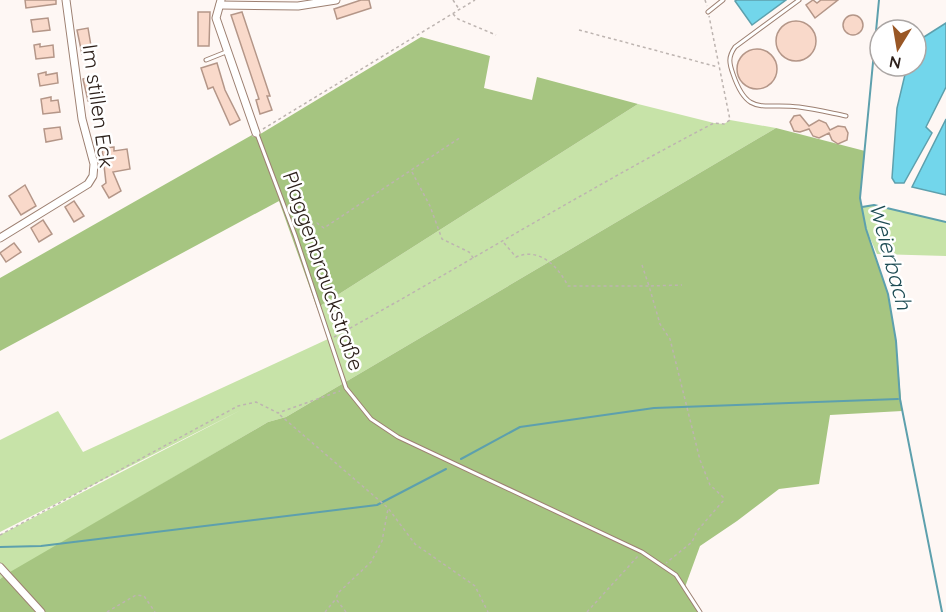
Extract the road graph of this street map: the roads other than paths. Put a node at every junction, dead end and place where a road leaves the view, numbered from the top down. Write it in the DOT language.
graph roads {
  1 [pos="66,0"];
  2 [pos="336,0"];
  3 [pos="723,0"];
  4 [pos="799,0"];
  5 [pos="220,3"];
  6 [pos="708,12"];
  7 [pos="228,51"];
  8 [pos="206,60"];
  9 [pos="846,116"];
  10 [pos="256,132"];
  11 [pos="0,238"];
  12 [pos="0,567"];
  13 [pos="41,612"];
  14 [pos="700,612"];
  1 -- 11 [label="street, Im stillen Eck"];
  2 -- 5 [label="street"];
  3 -- 6 [label="lane"];
  4 -- 9 [label="lane"];
  5 -- 7 [label="street, Plaggenbrauckstraße"];
  7 -- 8 [label="lane"];
  7 -- 10 [label="street, Plaggenbrauckstraße"];
  10 -- 14 [label="lane, Plaggenbrauckstraße"];
  12 -- 13 [label="street"];
}
